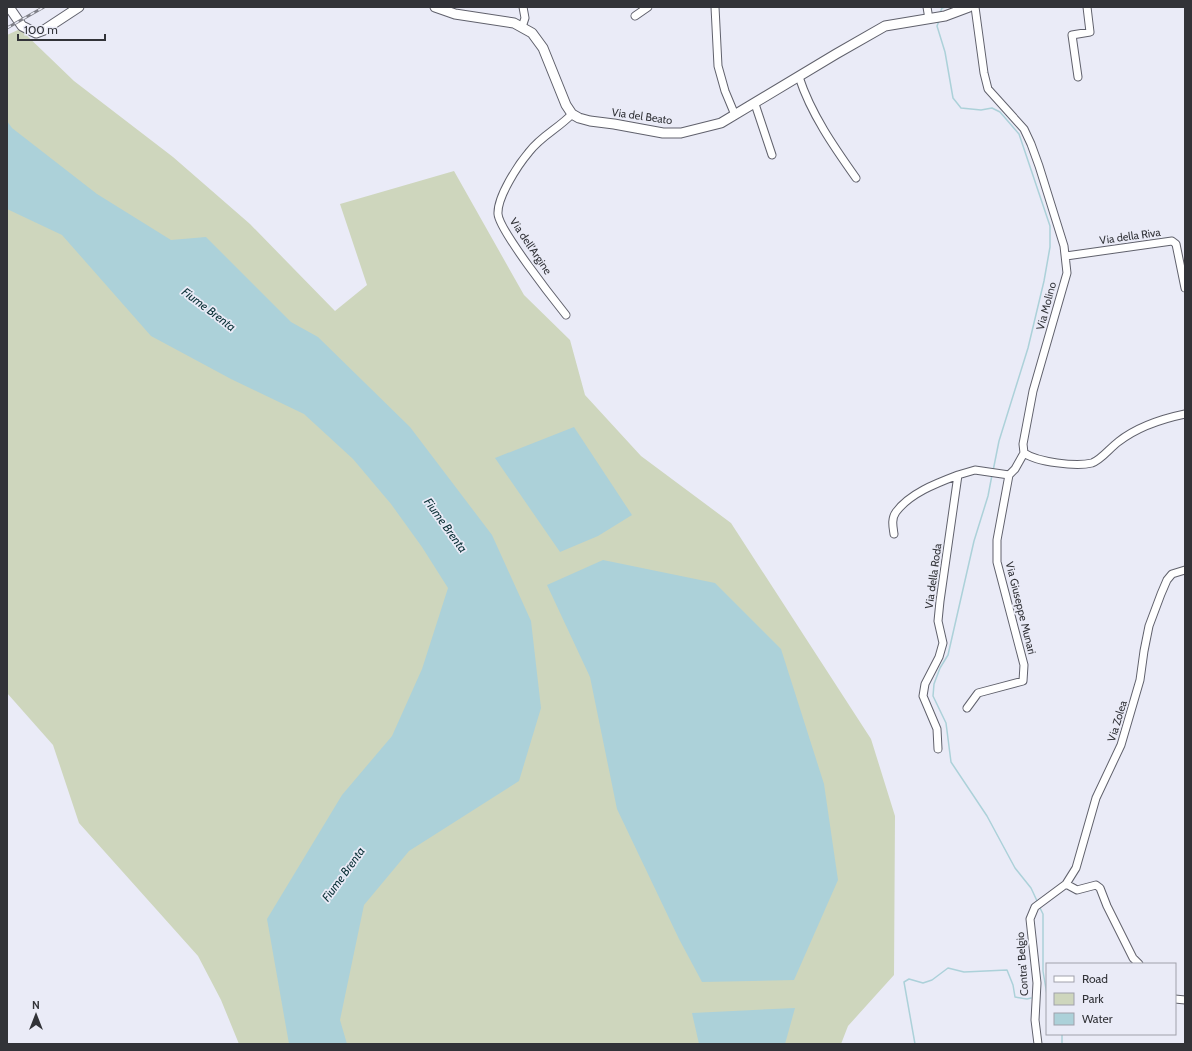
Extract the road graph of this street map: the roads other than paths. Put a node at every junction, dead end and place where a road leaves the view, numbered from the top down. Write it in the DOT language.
graph roads {
  1 [pos="9,7"];
  2 [pos="79,7"];
  3 [pos="435,7"];
  4 [pos="523,7"];
  5 [pos="648,7"];
  6 [pos="716,7"];
  7 [pos="928,7"];
  8 [pos="969,7"];
  9 [pos="976,7"];
  10 [pos="1086,7"];
  11 [pos="635,16"];
  12 [pos="932,18"];
  13 [pos="522,27"];
  14 [pos="799,77"];
  15 [pos="1078,77"];
  16 [pos="755,104"];
  17 [pos="572,114"];
  18 [pos="735,115"];
  19 [pos="772,155"];
  20 [pos="856,178"];
  21 [pos="1066,256"];
  22 [pos="1185,288"];
  23 [pos="566,315"];
  24 [pos="1185,414"];
  25 [pos="1024,453"];
  26 [pos="958,475"];
  27 [pos="1009,475"];
  28 [pos="894,534"];
  29 [pos="1185,570"];
  30 [pos="966,708"];
  31 [pos="938,749"];
  32 [pos="1066,884"];
  33 [pos="1035,907"];
  34 [pos="1137,963"];
  35 [pos="1038,1044"];
  1 -- 2 [label="street"];
  3 -- 13 [label="street"];
  4 -- 13 [label="street"];
  5 -- 11 [label="street"];
  6 -- 18 [label="street"];
  7 -- 12 [label="street"];
  8 -- 12 [label="street, Via del Beato"];
  9 -- 21 [label="street, Via Molino"];
  10 -- 15 [label="street"];
  12 -- 14 [label="street, Via del Beato"];
  13 -- 17 [label="street"];
  14 -- 16 [label="street, Via del Beato"];
  14 -- 20 [label="street"];
  16 -- 18 [label="street, Via del Beato"];
  16 -- 19 [label="street"];
  17 -- 18 [label="street, Via del Beato"];
  17 -- 23 [label="street, Via dell'Argine"];
  21 -- 22 [label="street, Via della Riva"];
  21 -- 25 [label="street, Via Molino"];
  24 -- 25 [label="street"];
  25 -- 27 [label="street"];
  26 -- 27 [label="street"];
  26 -- 28 [label="street"];
  26 -- 31 [label="street, Via della Roda"];
  27 -- 30 [label="street, Via Giuseppe Munari"];
  29 -- 32 [label="street, Via Zolea"];
  32 -- 33 [label="street, Via Zolea"];
  32 -- 34 [label="street"];
  33 -- 35 [label="street, Contra' Belgio"];
}
